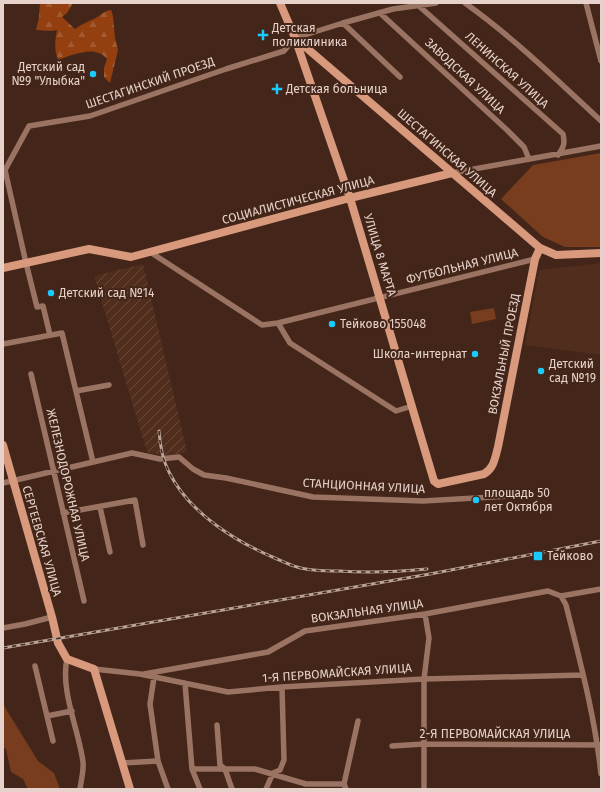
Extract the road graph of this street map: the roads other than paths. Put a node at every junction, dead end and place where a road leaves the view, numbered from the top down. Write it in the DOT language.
graph roads {
  1 [pos="280,3"];
  2 [pos="436,3"];
  3 [pos="465,3"];
  4 [pos="586,3"];
  5 [pos="402,6"];
  6 [pos="419,6"];
  7 [pos="380,13"];
  8 [pos="343,23"];
  9 [pos="295,38"];
  10 [pos="601,62"];
  11 [pos="400,77"];
  12 [pos="601,121"];
  13 [pos="601,146"];
  14 [pos="558,154"];
  15 [pos="529,159"];
  16 [pos="452,173"];
  17 [pos="350,198"];
  18 [pos="540,248"];
  19 [pos="150,252"];
  20 [pos="601,253"];
  21 [pos="535,259"];
  22 [pos="26,264"];
  23 [pos="3,268"];
  24 [pos="380,298"];
  25 [pos="278,323"];
  26 [pos="50,335"];
  27 [pos="3,344"];
  28 [pos="31,374"];
  29 [pos="109,385"];
  30 [pos="76,391"];
  31 [pos="412,406"];
  32 [pos="3,445"];
  33 [pos="93,462"];
  34 [pos="53,471"];
  35 [pos="12,481"];
  36 [pos="434,481"];
  37 [pos="3,483"];
  38 [pos="510,496"];
  39 [pos="100,507"];
  40 [pos="63,513"];
  41 [pos="143,545"];
  42 [pos="110,552"];
  43 [pos="601,589"];
  44 [pos="561,596"];
  45 [pos="84,601"];
  46 [pos="425,614"];
  47 [pos="52,617"];
  48 [pos="3,628"];
  49 [pos="67,659"];
  50 [pos="35,666"];
  51 [pos="94,669"];
  52 [pos="140,674"];
  53 [pos="583,676"];
  54 [pos="154,677"];
  55 [pos="424,679"];
  56 [pos="185,683"];
  57 [pos="282,687"];
  58 [pos="72,711"];
  59 [pos="47,716"];
  60 [pos="358,721"];
  61 [pos="217,726"];
  62 [pos="53,741"];
  63 [pos="424,744"];
  64 [pos="599,745"];
  65 [pos="392,746"];
  66 [pos="158,761"];
  67 [pos="122,763"];
  68 [pos="192,769"];
  69 [pos="225,769"];
  70 [pos="273,773"];
  71 [pos="601,774"];
  72 [pos="307,786"];
  73 [pos="345,786"];
  74 [pos="80,789"];
  75 [pos="130,789"];
  76 [pos="168,789"];
  77 [pos="200,789"];
  78 [pos="232,789"];
  79 [pos="266,789"];
  80 [pos="424,789"];
  1 -- 9 [label="street, ШЕСТАГИНСКАЯ УЛИЦА"];
  2 -- 6 [label="street"];
  3 -- 12 [label="street"];
  4 -- 10 [label="street"];
  5 -- 6 [label="street"];
  5 -- 7 [label="street"];
  6 -- 14 [label="street, ЛЕНИНСКАЯ УЛИЦА"];
  7 -- 8 [label="street"];
  7 -- 15 [label="street, ЗАВОДСКАЯ УЛИЦА"];
  8 -- 9 [label="street"];
  8 -- 11 [label="street"];
  9 -- 16 [label="street, ШЕСТАГИНСКАЯ УЛИЦА"];
  9 -- 17 [label="street, УЛИЦА 8 МАРТА"];
  9 -- 22 [label="street, ШЕСТАГИНСКИЙ ПРОЕЗД"];
  13 -- 14 [label="street, СОЦИАЛИСТИЧЕСКАЯ УЛИЦА"];
  14 -- 15 [label="street, СОЦИАЛИСТИЧЕСКАЯ УЛИЦА"];
  15 -- 16 [label="street, СОЦИАЛИСТИЧЕСКАЯ УЛИЦА"];
  16 -- 17 [label="street, СОЦИАЛИСТИЧЕСКАЯ УЛИЦА"];
  16 -- 18 [label="street, ШЕСТАГИНСКАЯ УЛИЦА"];
  17 -- 19 [label="street, СОЦИАЛИСТИЧЕСКАЯ УЛИЦА"];
  17 -- 24 [label="street, УЛИЦА 8 МАРТА"];
  18 -- 20 [label="street"];
  18 -- 21 [label="street, ВОКЗАЛЬНЫЙ ПРОЕЗД"];
  19 -- 22 [label="street, СОЦИАЛИСТИЧЕСКАЯ УЛИЦА"];
  19 -- 25 [label="street, ФУТБОЛЬНАЯ УЛИЦА"];
  21 -- 24 [label="street, ФУТБОЛЬНАЯ УЛИЦА"];
  21 -- 36 [label="street, ВОКЗАЛЬНЫЙ ПРОЕЗД"];
  22 -- 23 [label="street, СОЦИАЛИСТИЧЕСКАЯ УЛИЦА"];
  22 -- 26 [label="street"];
  24 -- 25 [label="street, ФУТБОЛЬНАЯ УЛИЦА"];
  24 -- 31 [label="street, УЛИЦА 8 МАРТА"];
  25 -- 31 [label="street"];
  26 -- 27 [label="street"];
  26 -- 30 [label="street"];
  28 -- 34 [label="street, ЖЕЛЕЗНОДОРОЖНАЯ УЛИЦА"];
  29 -- 30 [label="street"];
  30 -- 33 [label="street"];
  31 -- 36 [label="street, УЛИЦА 8 МАРТА"];
  32 -- 35 [label="street, СЕРГЕЕВСКАЯ УЛИЦА"];
  33 -- 34 [label="street, СТАНЦИОННАЯ УЛИЦА"];
  33 -- 38 [label="street, СТАНЦИОННАЯ УЛИЦА"];
  34 -- 35 [label="street, СТАНЦИОННАЯ УЛИЦА"];
  34 -- 40 [label="street, ЖЕЛЕЗНОДОРОЖНАЯ УЛИЦА"];
  35 -- 37 [label="street, СТАНЦИОННАЯ УЛИЦА"];
  35 -- 47 [label="street, СЕРГЕЕВСКАЯ УЛИЦА"];
  39 -- 40 [label="street"];
  39 -- 41 [label="street"];
  39 -- 42 [label="street"];
  40 -- 45 [label="street, ЖЕЛЕЗНОДОРОЖНАЯ УЛИЦА"];
  43 -- 44 [label="street, ВОКЗАЛЬНАЯ УЛИЦА"];
  44 -- 46 [label="street, ВОКЗАЛЬНАЯ УЛИЦА"];
  44 -- 53 [label="street"];
  46 -- 52 [label="street, ВОКЗАЛЬНАЯ УЛИЦА"];
  46 -- 55 [label="street"];
  47 -- 48 [label="street"];
  47 -- 49 [label="street, СЕРГЕЕВСКАЯ УЛИЦА"];
  49 -- 51 [label="street"];
  49 -- 58 [label="street"];
  50 -- 59 [label="street"];
  51 -- 52 [label="street, 1-Я ПЕРВОМАЙСКАЯ УЛИЦА"];
  51 -- 67 [label="street"];
  52 -- 54 [label="street, 1-Я ПЕРВОМАЙСКАЯ УЛИЦА"];
  53 -- 55 [label="street, 1-Я ПЕРВОМАЙСКАЯ УЛИЦА"];
  53 -- 64 [label="street"];
  54 -- 56 [label="street, 1-Я ПЕРВОМАЙСКАЯ УЛИЦА"];
  54 -- 66 [label="street"];
  55 -- 57 [label="street, 1-Я ПЕРВОМАЙСКАЯ УЛИЦА"];
  55 -- 63 [label="street"];
  56 -- 57 [label="street, 1-Я ПЕРВОМАЙСКАЯ УЛИЦА"];
  56 -- 68 [label="street"];
  57 -- 70 [label="street"];
  58 -- 59 [label="street"];
  58 -- 74 [label="street"];
  59 -- 62 [label="street"];
  60 -- 73 [label="street"];
  61 -- 69 [label="street"];
  63 -- 64 [label="street, 2-Я ПЕРВОМАЙСКАЯ УЛИЦА"];
  63 -- 65 [label="street, 2-Я ПЕРВОМАЙСКАЯ УЛИЦА"];
  63 -- 80 [label="street"];
  64 -- 71 [label="street"];
  66 -- 67 [label="street"];
  66 -- 76 [label="street"];
  67 -- 75 [label="street"];
  68 -- 69 [label="street"];
  68 -- 77 [label="street"];
  69 -- 70 [label="street"];
  69 -- 78 [label="street"];
  70 -- 72 [label="street"];
  70 -- 79 [label="street"];
  72 -- 73 [label="street"];
}
